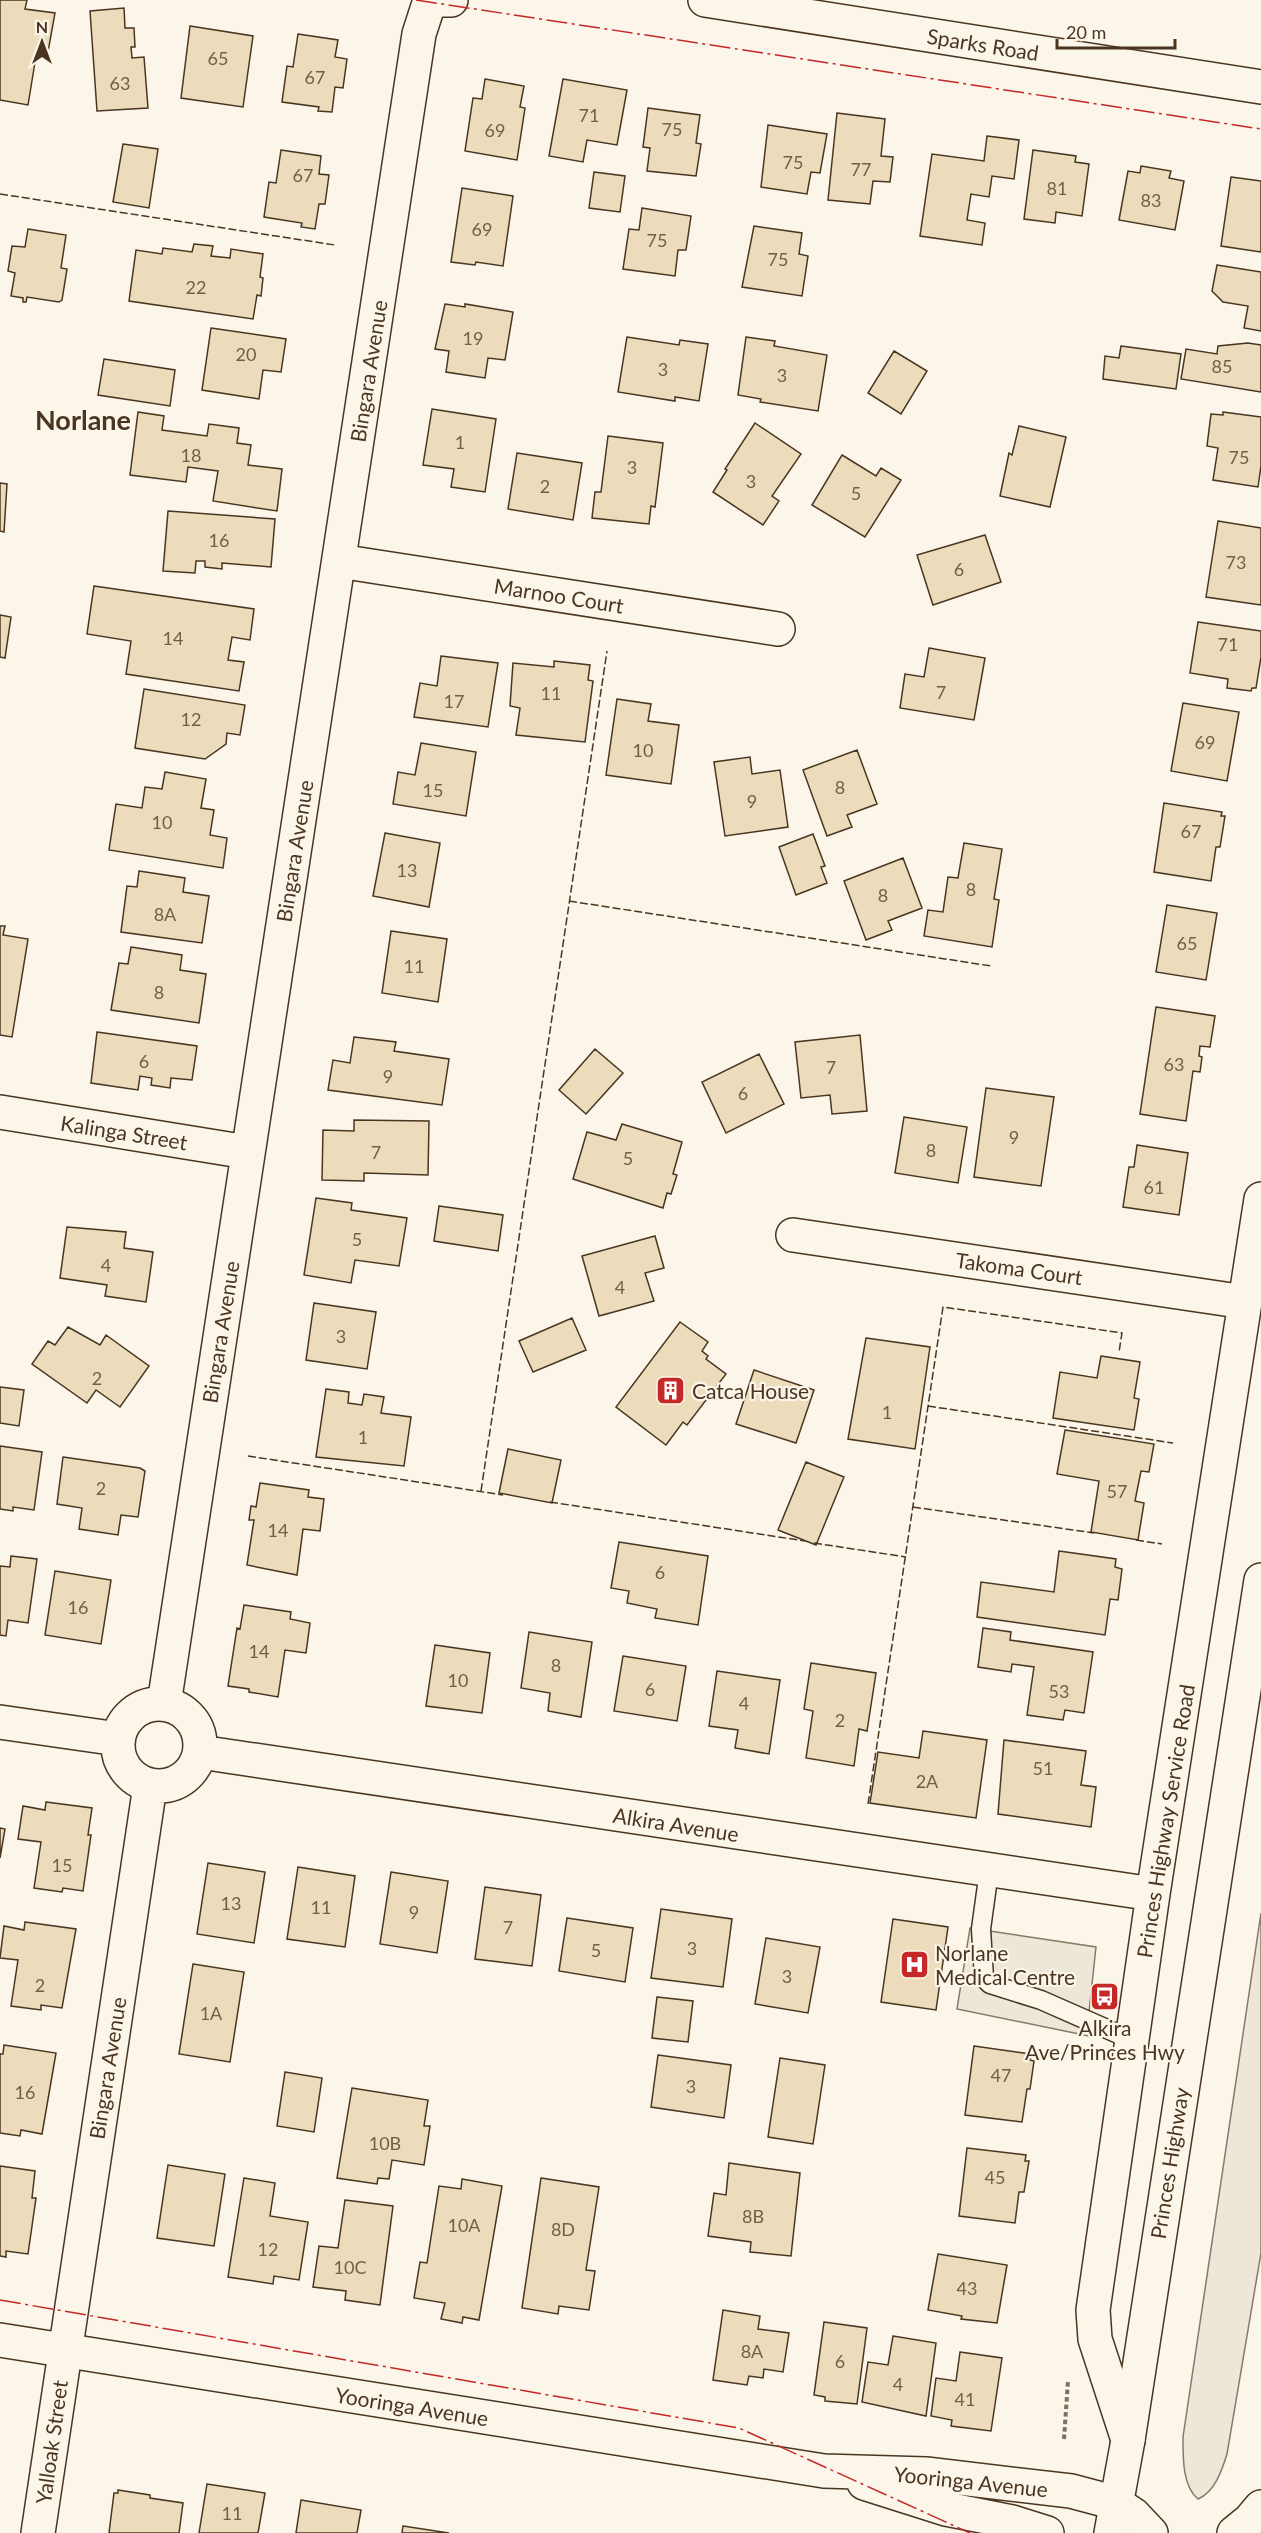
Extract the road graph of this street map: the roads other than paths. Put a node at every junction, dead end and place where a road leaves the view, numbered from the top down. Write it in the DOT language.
graph roads {
  1 [pos="430,0"];
  2 [pos="442,0"];
  3 [pos="451,0"];
  4 [pos="705,0"];
  5 [pos="1261,87"];
  6 [pos="339,561"];
  7 [pos="778,628"];
  8 [pos="0,1112"];
  9 [pos="247,1152"];
  10 [pos="1261,1199"];
  11 [pos="793,1234"];
  12 [pos="1245,1302"];
  13 [pos="1261,1580"];
  14 [pos="164,1704"];
  15 [pos="0,1722"];
  16 [pos="118,1739"];
  17 [pos="200,1752"];
  18 [pos="150,1786"];
  19 [pos="988,1871"];
  20 [pos="1153,1894"];
  21 [pos="1132,2040"];
  22 [pos="0,2340"];
  23 [pos="64,2351"];
  24 [pos="1128,2440"];
  25 [pos="824,2471"];
  26 [pos="1261,2507"];
  27 [pos="1113,2518"];
  28 [pos="38,2533"];
  29 [pos="1047,2533"];
  30 [pos="1151,2533"];
  31 [pos="1234,2533"];
  1 -- 6 [label="main road, Bingara Avenue"];
  2 -- 3 [label="main road"];
  4 -- 5 [label="main road, Sparks Road"];
  6 -- 7 [label="main road, Marnoo Court"];
  6 -- 9 [label="main road, Bingara Avenue"];
  8 -- 9 [label="main road, Kalinga Street"];
  9 -- 14 [label="main road, Bingara Avenue"];
  10 -- 12 [label="main road, Princes Highway Service Road"];
  11 -- 12 [label="main road, Takoma Court"];
  12 -- 20 [label="main road, Princes Highway Service Road"];
  13 -- 24 [label="main road, Princes Highway"];
  14 -- 16 [label="main road"];
  14 -- 17 [label="main road"];
  15 -- 16 [label="main road"];
  16 -- 18 [label="main road"];
  17 -- 18 [label="main road"];
  17 -- 19 [label="main road, Alkira Avenue"];
  18 -- 23 [label="main road, Bingara Avenue"];
  19 -- 20 [label="main road, Alkira Avenue"];
  19 -- 21 [label="lane"];
  20 -- 21 [label="main road, Princes Highway Service Road"];
  21 -- 24 [label="main road, Princes Highway Service Road"];
  22 -- 23 [label="main road, Yooringa Avenue"];
  23 -- 25 [label="main road, Yooringa Avenue"];
  23 -- 28 [label="main road, Yalloak Street"];
  24 -- 27 [label="main road, Princes Highway"];
  25 -- 27 [label="main road, Yooringa Avenue"];
  25 -- 29 [label="main road, Yooringa Avenue"];
  26 -- 31 [label="main road"];
  27 -- 30 [label="main road"];
}
